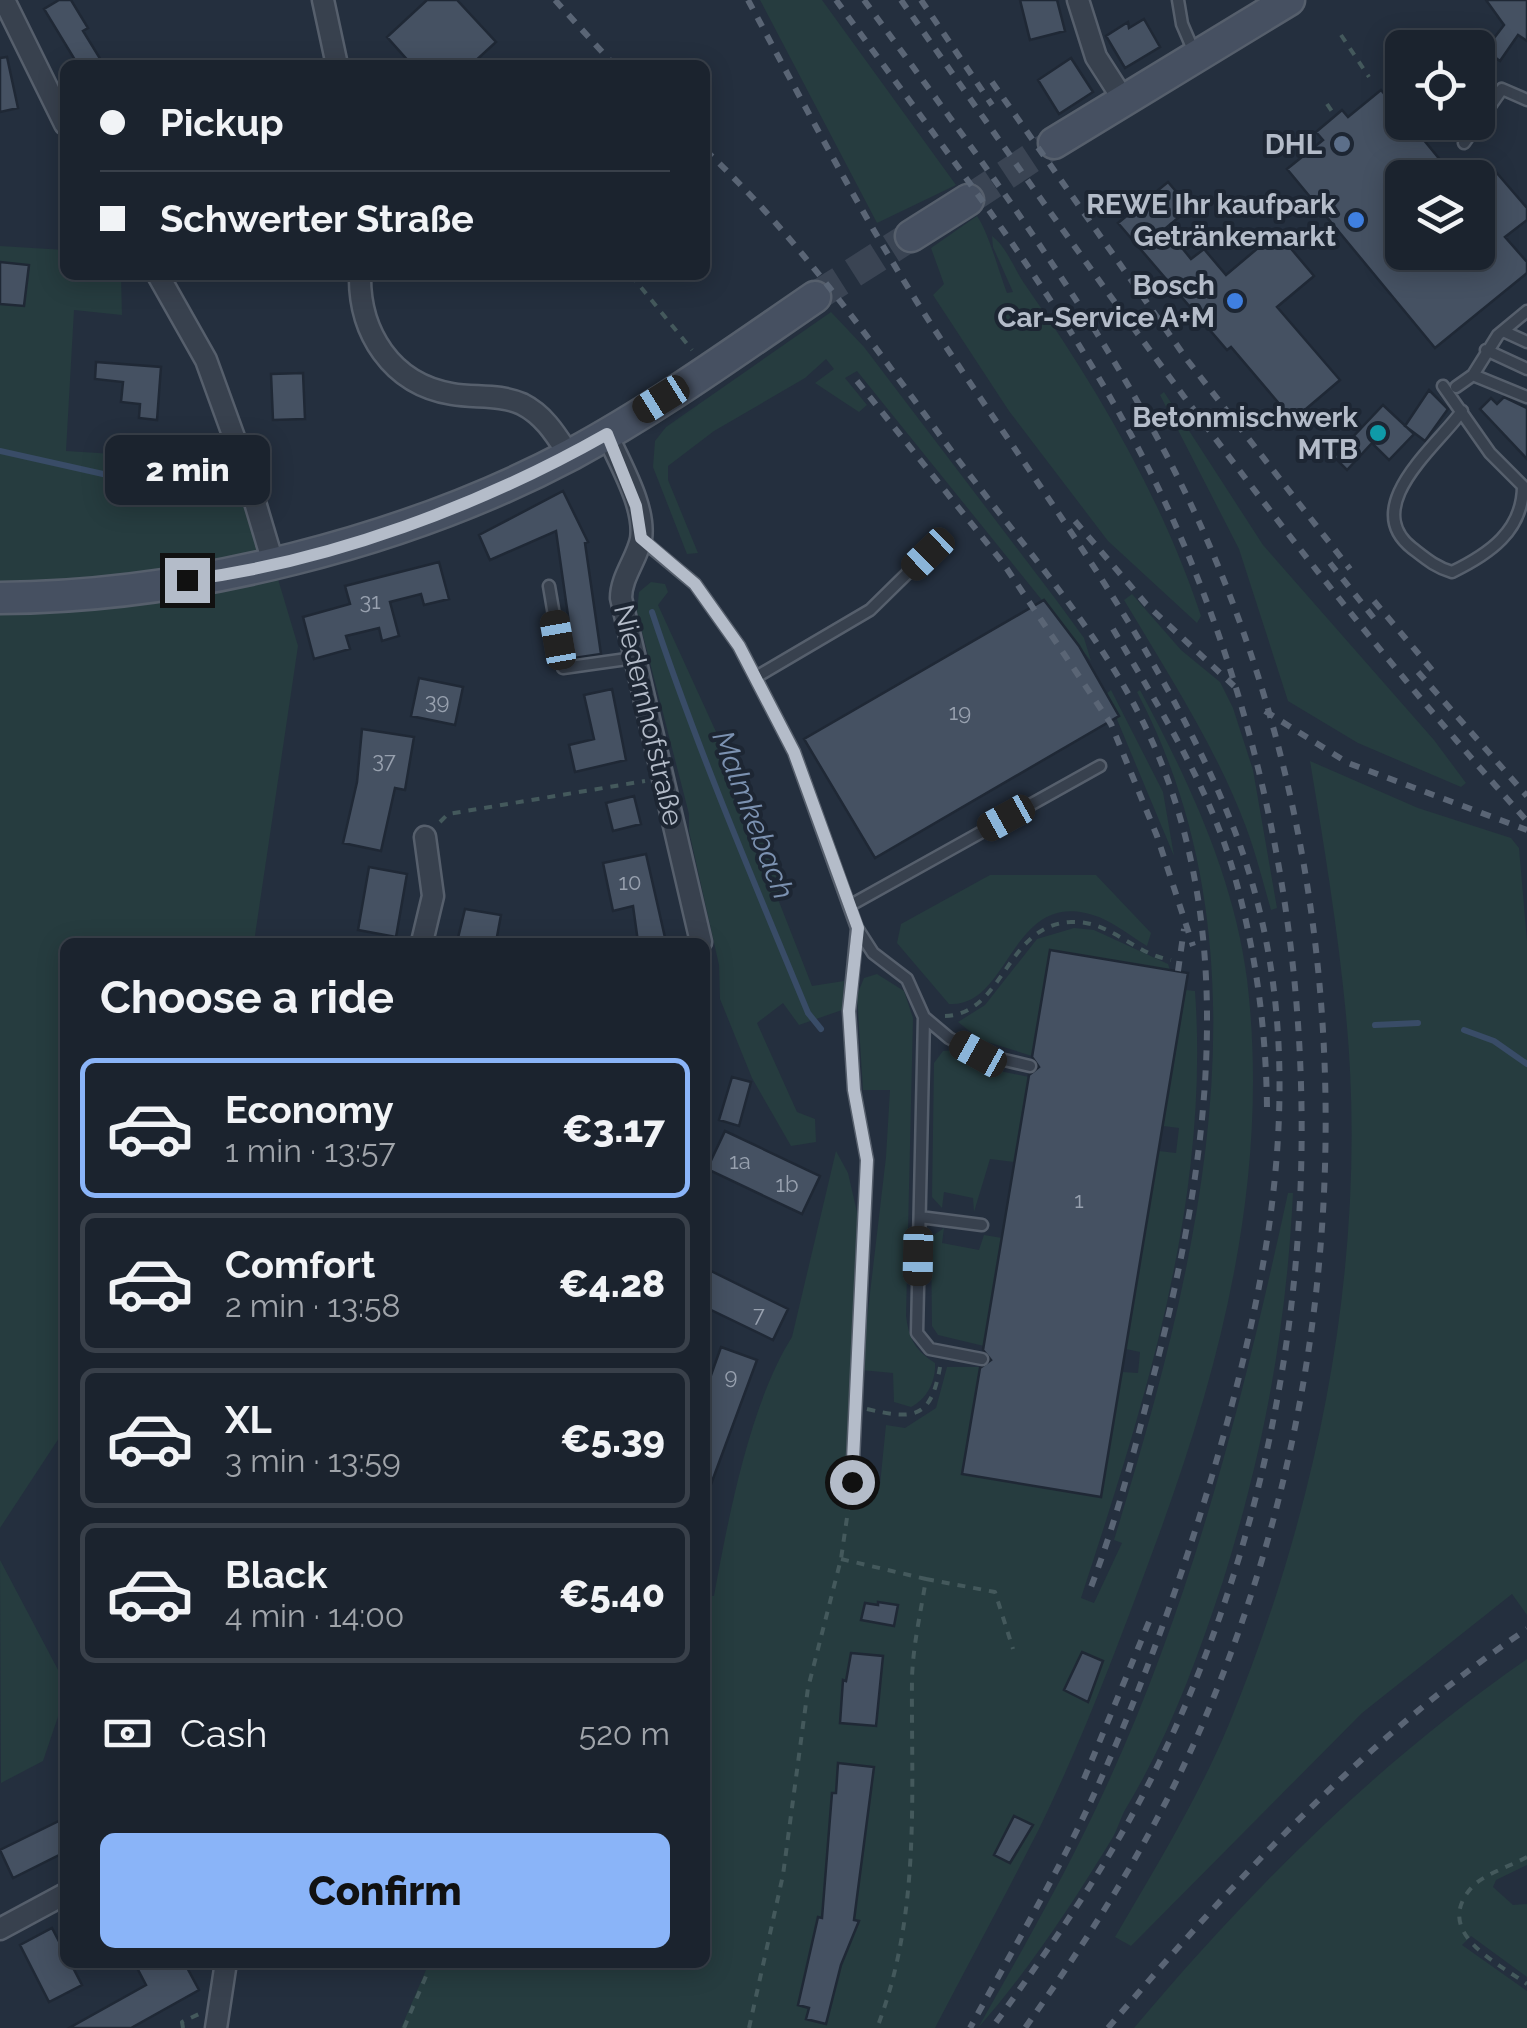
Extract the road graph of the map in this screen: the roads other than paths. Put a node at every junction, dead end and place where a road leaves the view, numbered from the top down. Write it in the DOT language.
graph roads {
  1 [pos="4,0"];
  2 [pos="322,0"];
  3 [pos="1078,0"];
  4 [pos="1178,0"];
  5 [pos="1289,0"];
  6 [pos="8,26"];
  7 [pos="1197,57"];
  8 [pos="337,60"];
  9 [pos="1123,99"];
  10 [pos="1527,100"];
  11 [pos="60,115"];
  12 [pos="1054,144"];
  13 [pos="1464,144"];
  14 [pos="968,200"];
  15 [pos="911,236"];
  16 [pos="161,280"];
  17 [pos="360,280"];
  18 [pos="816,297"];
  19 [pos="1527,311"];
  20 [pos="1503,331"];
  21 [pos="1527,342"];
  22 [pos="1486,350"];
  23 [pos="1527,369"];
  24 [pos="1473,375"];
  25 [pos="1442,386"];
  26 [pos="1456,387"];
  27 [pos="1527,397"];
  28 [pos="1462,410"];
  29 [pos="607,434"];
  30 [pos="569,455"];
  31 [pos="641,538"];
  32 [pos="928,554"];
  33 [pos="274,566"];
  34 [pos="549,586"];
  35 [pos="0,598"];
  36 [pos="635,658"];
  37 [pos="756,677"];
  38 [pos="1100,766"];
  39 [pos="425,837"];
  40 [pos="848,906"];
  41 [pos="858,928"];
  42 [pos="423,938"];
  43 [pos="700,938"];
  44 [pos="924,1017"];
  45 [pos="1030,1066"];
  46 [pos="920,1217"];
  47 [pos="982,1224"];
  48 [pos="982,1359"];
  49 [pos="852,1482"];
  50 [pos="60,1897"];
  51 [pos="0,1928"];
  52 [pos="225,1968"];
  53 [pos="216,2028"];
  1 -- 6 [label="street"];
  2 -- 8 [label="street"];
  3 -- 9 [label="street"];
  4 -- 7 [label="lane"];
  5 -- 7 [label="main road"];
  6 -- 11 [label="street"];
  7 -- 9 [label="main road"];
  9 -- 12 [label="main road"];
  10 -- 13 [label="lane"];
  14 -- 15 [label="main road"];
  16 -- 33 [label="street"];
  17 -- 30 [label="street"];
  18 -- 29 [label="main road"];
  19 -- 20 [label="lane"];
  20 -- 21 [label="lane"];
  20 -- 22 [label="lane"];
  22 -- 23 [label="lane"];
  22 -- 24 [label="lane"];
  24 -- 26 [label="lane"];
  24 -- 27 [label="lane"];
  25 -- 28 [label="lane"];
  28 -- 28 [label="lane"];
  29 -- 30 [label="main road"];
  29 -- 31 [label="street"];
  30 -- 33 [label="main road"];
  31 -- 36 [label="street, Niedernhofstraße"];
  31 -- 37 [label="lane"];
  32 -- 37 [label="lane"];
  33 -- 35 [label="main road"];
  34 -- 36 [label="lane"];
  36 -- 43 [label="street, Niedernhofstraße"];
  37 -- 40 [label="lane"];
  38 -- 40 [label="lane"];
  39 -- 42 [label="street"];
  40 -- 41 [label="lane"];
  41 -- 44 [label="lane"];
  41 -- 49 [label="lane"];
  44 -- 45 [label="lane"];
  44 -- 46 [label="lane"];
  46 -- 47 [label="lane"];
  46 -- 48 [label="lane"];
  50 -- 51 [label="street"];
  52 -- 53 [label="street"];
}
